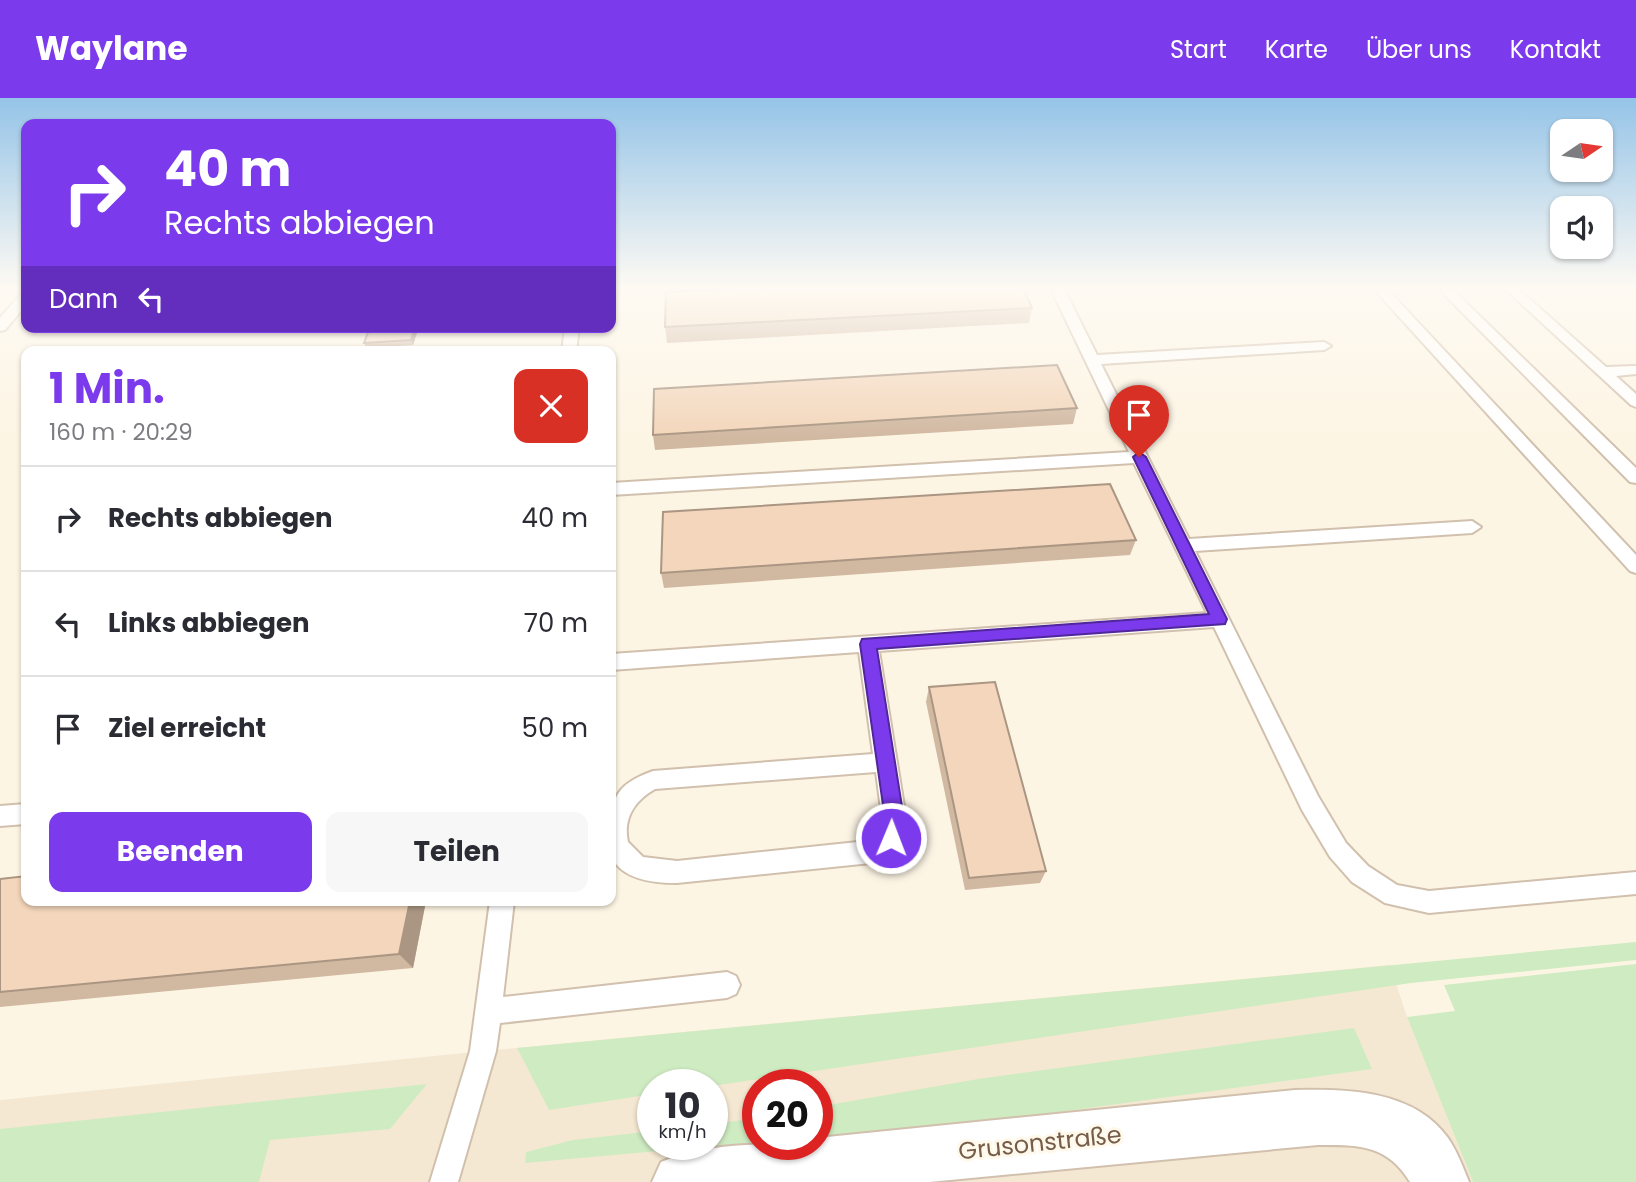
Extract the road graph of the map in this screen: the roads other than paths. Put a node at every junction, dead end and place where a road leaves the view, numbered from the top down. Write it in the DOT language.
graph roads {
  1 [pos="1081,338"];
  2 [pos="1425,338"];
  3 [pos="1494,338"];
  4 [pos="1564,338"];
  5 [pos="1324,346"];
  6 [pos="1092,360"];
  7 [pos="1636,370"];
  8 [pos="1602,372"];
  9 [pos="1636,402"];
  10 [pos="1139,457"];
  11 [pos="1636,478"];
  12 [pos="616,489"];
  13 [pos="1472,527"];
  14 [pos="1183,545"];
  15 [pos="1636,566"];
  16 [pos="1220,619"];
  17 [pos="868,644"];
  18 [pos="616,662"];
  19 [pos="885,762"];
  20 [pos="21,814"];
  21 [pos="0,816"];
  22 [pos="616,820"];
  23 [pos="616,843"];
  24 [pos="1636,883"];
  25 [pos="501,906"];
  26 [pos="727,985"];
  27 [pos="488,1011"];
  28 [pos="909,1169"];
  29 [pos="444,1182"];
  30 [pos="681,1182"];
  31 [pos="1440,1182"];
  1 -- 6 [label="lane"];
  2 -- 15 [label="lane"];
  3 -- 11 [label="lane"];
  4 -- 8 [label="lane"];
  5 -- 6 [label="lane"];
  6 -- 10 [label="lane"];
  7 -- 8 [label="lane"];
  8 -- 9 [label="lane"];
  10 -- 12 [label="lane"];
  10 -- 14 [label="lane"];
  13 -- 14 [label="lane"];
  14 -- 16 [label="lane"];
  16 -- 17 [label="lane"];
  16 -- 24 [label="lane"];
  17 -- 18 [label="lane"];
  17 -- 19 [label="lane"];
  19 -- 22 [label="lane"];
  19 -- 23 [label="lane"];
  20 -- 21 [label="lane"];
  25 -- 27 [label="lane"];
  26 -- 27 [label="lane"];
  27 -- 29 [label="lane"];
  28 -- 30 [label="street, Grusonstraße"];
  28 -- 31 [label="street, Grusonstraße"];
}
